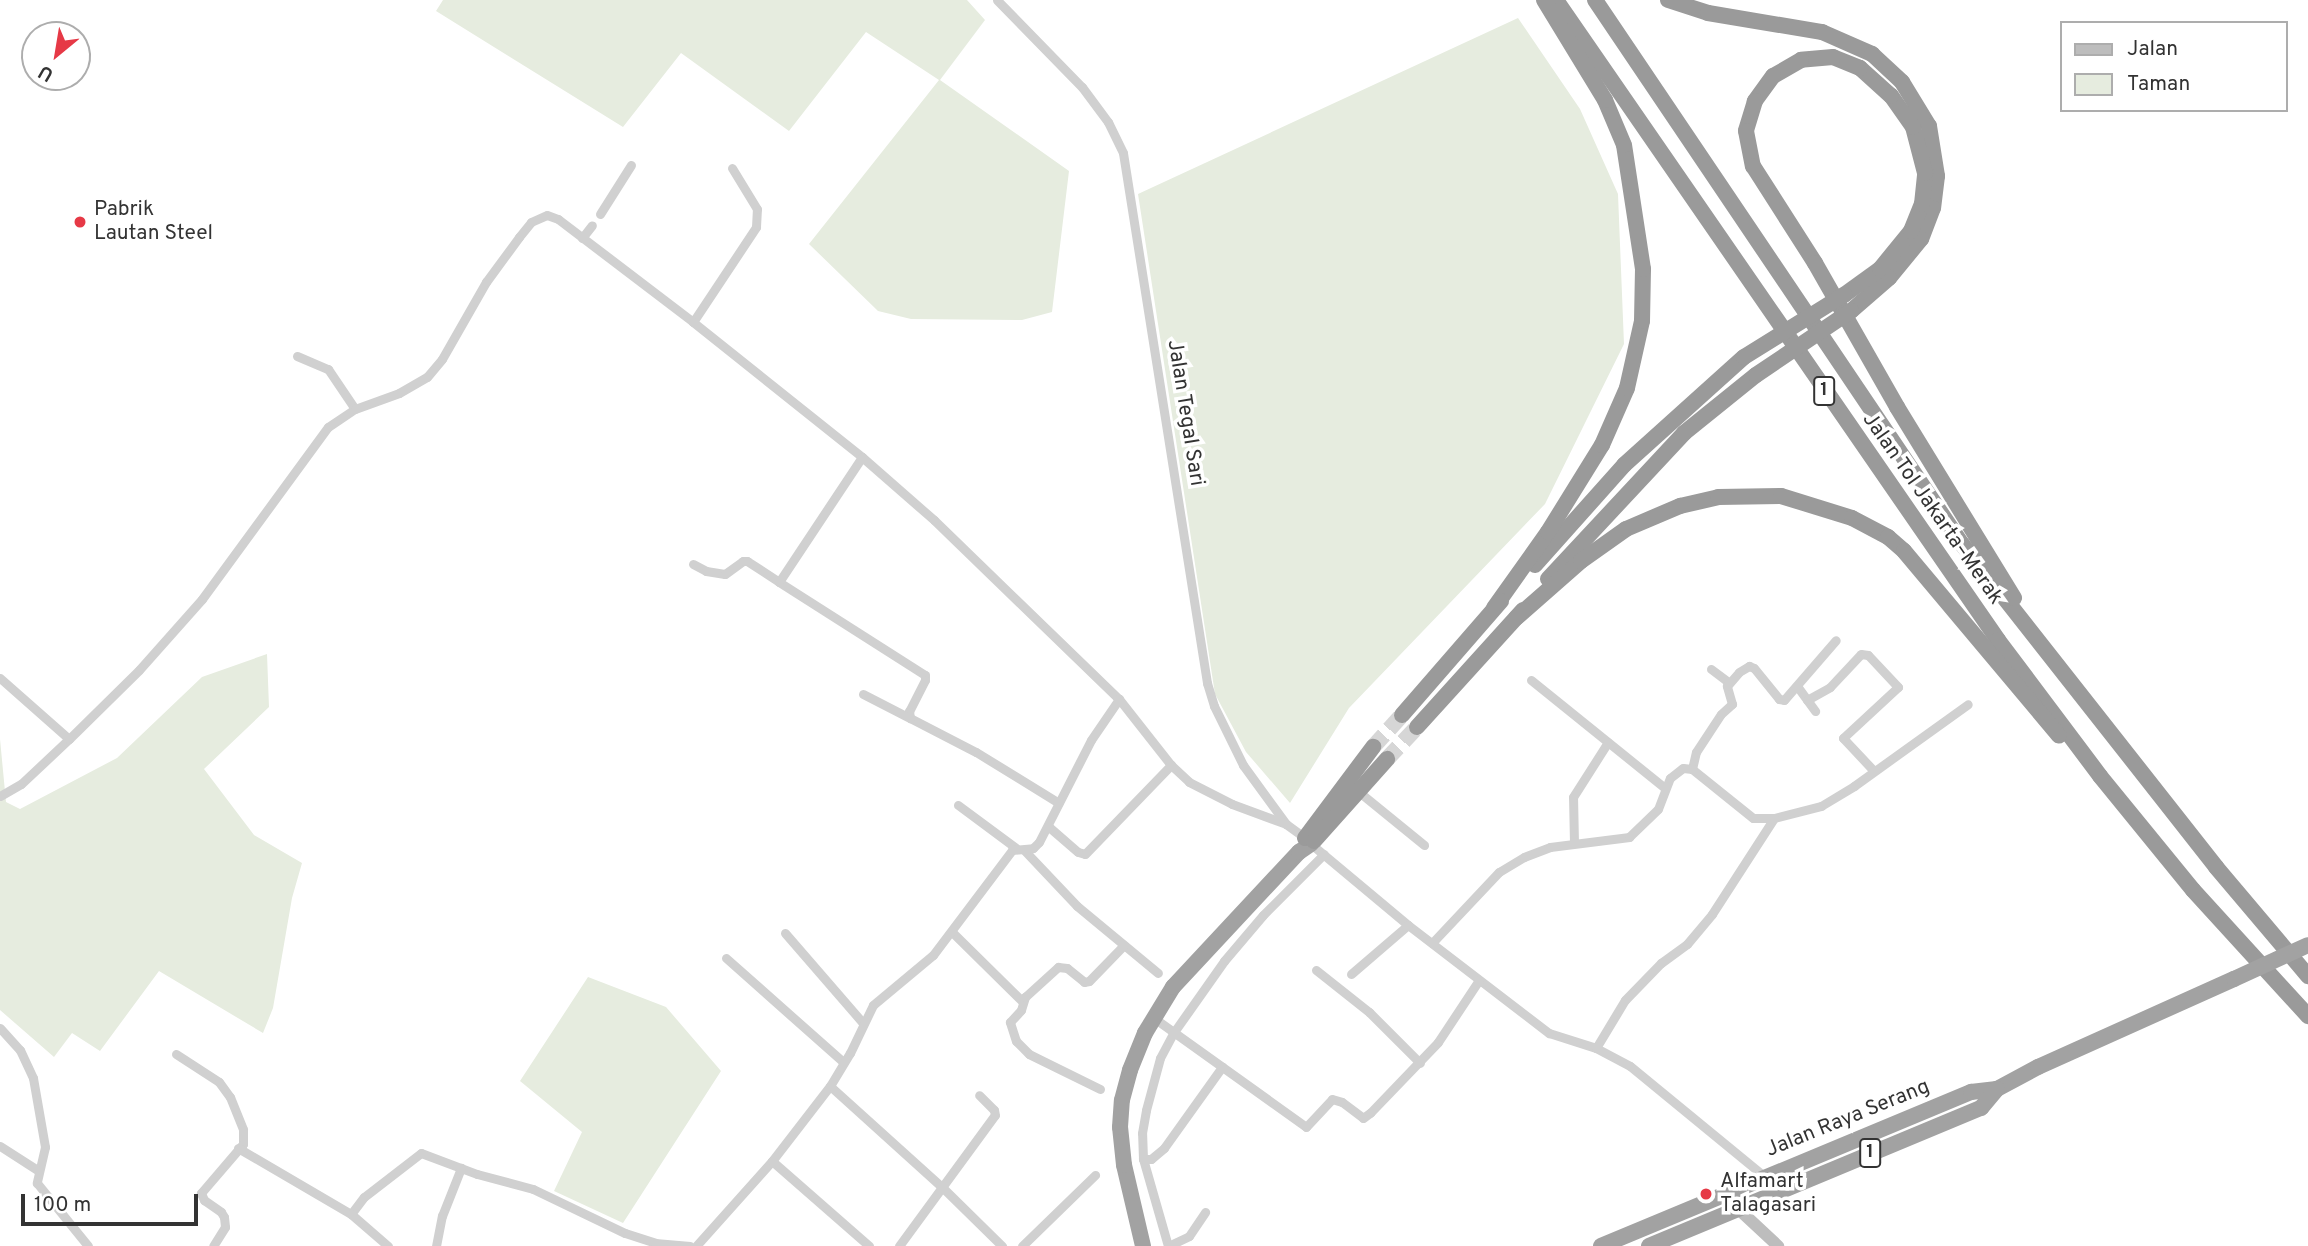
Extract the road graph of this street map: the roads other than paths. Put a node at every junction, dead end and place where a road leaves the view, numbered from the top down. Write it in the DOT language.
graph roads {
  1 [pos="997,0"];
  2 [pos="1545,0"];
  3 [pos="1556,0"];
  4 [pos="1595,0"];
  5 [pos="1668,0"];
  6 [pos="631,165"];
  7 [pos="732,168"];
  8 [pos="600,214"];
  9 [pos="592,225"];
  10 [pos="582,238"];
  11 [pos="693,323"];
  12 [pos="297,356"];
  13 [pos="355,409"];
  14 [pos="862,457"];
  15 [pos="693,564"];
  16 [pos="779,582"];
  17 [pos="1494,608"];
  18 [pos="1516,618"];
  19 [pos="1836,640"];
  20 [pos="2048,656"];
  21 [pos="1711,669"];
  22 [pos="0,678"];
  23 [pos="1531,680"];
  24 [pos="1728,682"];
  25 [pos="1797,686"];
  26 [pos="863,694"];
  27 [pos="1118,699"];
  28 [pos="1807,700"];
  29 [pos="1968,704"];
  30 [pos="1815,710"];
  31 [pos="1402,715"];
  32 [pos="911,718"];
  33 [pos="1417,727"];
  34 [pos="69,739"];
  35 [pos="1608,742"];
  36 [pos="1373,747"];
  37 [pos="1387,760"];
  38 [pos="1171,765"];
  39 [pos="1692,769"];
  40 [pos="1874,771"];
  41 [pos="2100,776"];
  42 [pos="1665,788"];
  43 [pos="1359,792"];
  44 [pos="0,796"];
  45 [pos="1059,803"];
  46 [pos="958,805"];
  47 [pos="1774,818"];
  48 [pos="1286,824"];
  49 [pos="1049,827"];
  50 [pos="1574,842"];
  51 [pos="1424,845"];
  52 [pos="1310,847"];
  53 [pos="1020,849"];
  54 [pos="1408,925"];
  55 [pos="952,932"];
  56 [pos="785,933"];
  57 [pos="1432,943"];
  58 [pos="1124,945"];
  59 [pos="2308,945"];
  60 [pos="726,958"];
  61 [pos="1316,970"];
  62 [pos="1158,973"];
  63 [pos="1351,974"];
  64 [pos="2308,976"];
  65 [pos="1479,980"];
  66 [pos="1023,1000"];
  67 [pos="2308,1016"];
  68 [pos="1154,1018"];
  69 [pos="863,1023"];
  70 [pos="0,1028"];
  71 [pos="1174,1032"];
  72 [pos="1596,1048"];
  73 [pos="176,1054"];
  74 [pos="843,1062"];
  75 [pos="1420,1063"];
  76 [pos="1222,1067"];
  77 [pos="830,1086"];
  78 [pos="1100,1089"];
  79 [pos="1997,1089"];
  80 [pos="979,1095"];
  81 [pos="0,1146"];
  82 [pos="238,1148"];
  83 [pos="1143,1159"];
  84 [pos="772,1161"];
  85 [pos="461,1168"];
  86 [pos="39,1171"];
  87 [pos="1095,1175"];
  88 [pos="1764,1176"];
  89 [pos="943,1188"];
  90 [pos="1726,1192"];
  91 [pos="1736,1209"];
  92 [pos="1205,1212"];
  93 [pos="351,1214"];
  94 [pos="88,1246"];
  95 [pos="213,1246"];
  96 [pos="388,1246"];
  97 [pos="436,1246"];
  98 [pos="685,1246"];
  99 [pos="696,1246"];
  100 [pos="869,1246"];
  101 [pos="899,1246"];
  102 [pos="1002,1246"];
  103 [pos="1022,1246"];
  104 [pos="1143,1246"];
  105 [pos="1168,1246"];
  106 [pos="1601,1246"];
  107 [pos="1649,1246"];
  108 [pos="1778,1246"];
  1 -- 48 [label="street, Jalan Tegal Sari"];
  2 -- 17 [label="highway"];
  3 -- 41 [label="highway, Jalan Tol Jakarta–Merak / 1"];
  4 -- 20 [label="highway, Jalan Tol Jakarta–Merak / 1"];
  5 -- 18 [label="highway, bridge"];
  6 -- 8 [label="street"];
  7 -- 11 [label="street"];
  9 -- 10 [label="street"];
  10 -- 11 [label="street"];
  10 -- 13 [label="street"];
  11 -- 14 [label="street"];
  12 -- 13 [label="street"];
  13 -- 34 [label="street"];
  14 -- 16 [label="street"];
  14 -- 27 [label="street"];
  15 -- 16 [label="street"];
  16 -- 32 [label="street"];
  17 -- 20 [label="highway, bridge"];
  17 -- 31 [label="highway"];
  18 -- 33 [label="highway"];
  18 -- 41 [label="highway"];
  19 -- 25 [label="street"];
  20 -- 64 [label="highway, Jalan Tol Jakarta–Merak / 1"];
  21 -- 24 [label="street"];
  22 -- 34 [label="street"];
  23 -- 35 [label="street"];
  24 -- 25 [label="street"];
  24 -- 39 [label="street"];
  25 -- 28 [label="street"];
  26 -- 32 [label="street"];
  27 -- 38 [label="street"];
  27 -- 45 [label="street"];
  28 -- 30 [label="street"];
  28 -- 40 [label="street"];
  29 -- 40 [label="street"];
  32 -- 45 [label="street"];
  34 -- 44 [label="street"];
  35 -- 42 [label="street"];
  35 -- 50 [label="street"];
  36 -- 52 [label="highway"];
  37 -- 43 [label="highway"];
  38 -- 48 [label="street"];
  38 -- 49 [label="street"];
  39 -- 42 [label="street"];
  39 -- 47 [label="street"];
  40 -- 47 [label="street"];
  41 -- 67 [label="highway, Jalan Tol Jakarta–Merak / 1"];
  42 -- 50 [label="street"];
  43 -- 51 [label="street"];
  43 -- 52 [label="highway"];
  45 -- 49 [label="street"];
  46 -- 53 [label="street"];
  47 -- 72 [label="street"];
  48 -- 52 [label="street, Jalan Tegal Sari"];
  49 -- 53 [label="street"];
  50 -- 57 [label="street"];
  52 -- 54 [label="street, Jalan Tegal Sari"];
  52 -- 68 [label="highway"];
  52 -- 71 [label="street"];
  53 -- 55 [label="street"];
  53 -- 58 [label="street"];
  54 -- 57 [label="street, Jalan Tegal Sari"];
  54 -- 63 [label="street"];
  55 -- 66 [label="street"];
  55 -- 69 [label="street"];
  56 -- 69 [label="street"];
  57 -- 65 [label="street, Jalan Tegal Sari"];
  58 -- 62 [label="street"];
  58 -- 66 [label="street"];
  59 -- 79 [label="highway, Jalan Raya Serang / 1, bridge"];
  60 -- 74 [label="street"];
  61 -- 75 [label="street"];
  65 -- 72 [label="street, Jalan Tegal Sari"];
  65 -- 75 [label="street"];
  66 -- 78 [label="street"];
  68 -- 71 [label="street"];
  68 -- 104 [label="highway"];
  69 -- 74 [label="street"];
  70 -- 86 [label="street"];
  71 -- 76 [label="street"];
  71 -- 83 [label="street"];
  72 -- 88 [label="street, Jalan Tegal Sari"];
  73 -- 82 [label="street"];
  74 -- 77 [label="street"];
  75 -- 76 [label="street"];
  76 -- 83 [label="street"];
  77 -- 84 [label="street"];
  77 -- 89 [label="street"];
  79 -- 88 [label="highway, Jalan Raya Serang / 1"];
  79 -- 91 [label="highway, Jalan Raya Serang / 1"];
  80 -- 89 [label="street"];
  81 -- 86 [label="street"];
  82 -- 93 [label="street"];
  82 -- 95 [label="street"];
  83 -- 105 [label="street"];
  84 -- 99 [label="street"];
  84 -- 100 [label="street"];
  85 -- 93 [label="street"];
  85 -- 97 [label="street"];
  85 -- 98 [label="street"];
  86 -- 94 [label="street"];
  87 -- 103 [label="street"];
  88 -- 90 [label="highway, Jalan Raya Serang / 1"];
  89 -- 101 [label="street"];
  89 -- 102 [label="street"];
  90 -- 91 [label="main road"];
  90 -- 106 [label="highway, Jalan Raya Serang / 1"];
  91 -- 107 [label="highway, Jalan Raya Serang / 1"];
  91 -- 108 [label="main road"];
  92 -- 105 [label="street"];
  93 -- 96 [label="street"];
}
